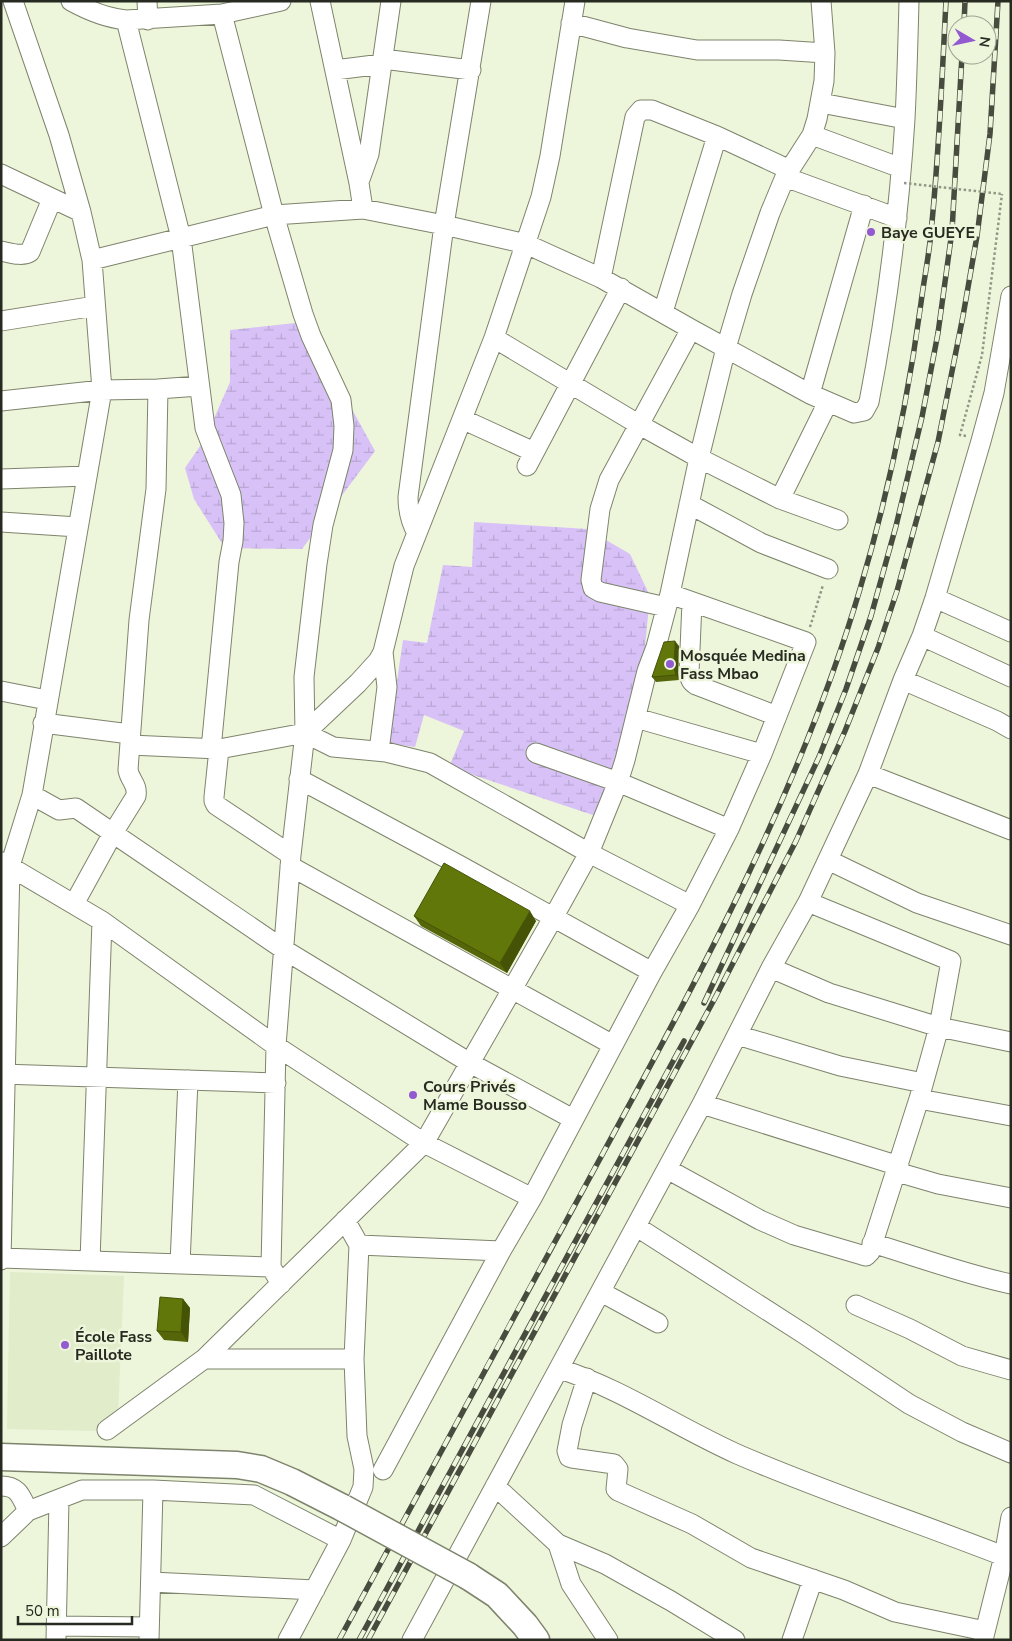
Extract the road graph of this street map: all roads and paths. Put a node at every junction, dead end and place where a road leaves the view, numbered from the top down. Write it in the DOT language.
graph roads {
  1 [pos="13,1"];
  2 [pos="71,1"];
  3 [pos="281,1"];
  4 [pos="320,1"];
  5 [pos="391,1"];
  6 [pos="481,1"];
  7 [pos="575,1"];
  8 [pos="821,1"];
  9 [pos="909,1"];
  10 [pos="200,9"];
  11 [pos="147,10"];
  12 [pos="222,14"];
  13 [pos="126,20"];
  14 [pos="571,23"];
  15 [pos="825,54"];
  16 [pos="382,62"];
  17 [pos="335,70"];
  18 [pos="471,70"];
  19 [pos="821,103"];
  20 [pos="905,119"];
  21 [pos="812,135"];
  22 [pos="717,136"];
  23 [pos="1,174"];
  24 [pos="787,174"];
  25 [pos="902,175"];
  26 [pos="359,183"];
  27 [pos="52,199"];
  28 [pos="864,205"];
  29 [pos="363,209"];
  30 [pos="81,212"];
  31 [pos="274,215"];
  32 [pos="897,218"];
  33 [pos="444,225"];
  34 [pos="181,238"];
  35 [pos="526,244"];
  36 [pos="1,251"];
  37 [pos="92,260"];
  38 [pos="601,278"];
  39 [pos="621,288"];
  40 [pos="1011,296"];
  41 [pos="95,306"];
  42 [pos="663,312"];
  43 [pos="1,321"];
  44 [pos="1008,324"];
  45 [pos="691,329"];
  46 [pos="494,338"];
  47 [pos="726,348"];
  48 [pos="570,383"];
  49 [pos="199,386"];
  50 [pos="158,389"];
  51 [pos="102,390"];
  52 [pos="810,394"];
  53 [pos="1002,396"];
  54 [pos="1,402"];
  55 [pos="828,402"];
  56 [pos="462,419"];
  57 [pos="638,424"];
  58 [pos="981,441"];
  59 [pos="699,458"];
  60 [pos="87,476"];
  61 [pos="1,479"];
  62 [pos="780,499"];
  63 [pos="689,504"];
  64 [pos="838,520"];
  65 [pos="1,522"];
  66 [pos="78,527"];
  67 [pos="417,533"];
  68 [pos="828,569"];
  69 [pos="935,598"];
  70 [pos="668,600"];
  71 [pos="692,602"];
  72 [pos="1011,632"];
  73 [pos="922,636"];
  74 [pos="806,642"];
  75 [pos="383,652"];
  76 [pos="1011,677"];
  77 [pos="903,680"];
  78 [pos="1,691"];
  79 [pos="47,700"];
  80 [pos="777,716"];
  81 [pos="636,718"];
  82 [pos="43,723"];
  83 [pos="1011,729"];
  84 [pos="305,734"];
  85 [pos="130,740"];
  86 [pos="215,749"];
  87 [pos="379,751"];
  88 [pos="536,753"];
  89 [pos="762,754"];
  90 [pos="868,774"];
  91 [pos="299,779"];
  92 [pos="618,782"];
  93 [pos="32,795"];
  94 [pos="729,829"];
  95 [pos="1011,830"];
  96 [pos="113,832"];
  97 [pos="589,853"];
  98 [pos="290,860"];
  99 [pos="828,860"];
  100 [pos="6,864"];
  101 [pos="808,902"];
  102 [pos="74,904"];
  103 [pos="690,905"];
  104 [pos="553,918"];
  105 [pos="102,922"];
  106 [pos="1011,935"];
  107 [pos="283,949"];
  108 [pos="771,968"];
  109 [pos="652,972"];
  110 [pos="512,989"];
  111 [pos="939,1027"];
  112 [pos="737,1035"];
  113 [pos="1011,1042"];
  114 [pos="613,1045"];
  115 [pos="276,1046"];
  116 [pos="470,1062"];
  117 [pos="3,1074"];
  118 [pos="96,1077"];
  119 [pos="188,1080"];
  120 [pos="276,1083"];
  121 [pos="921,1091"];
  122 [pos="702,1104"];
  123 [pos="1011,1116"];
  124 [pos="573,1119"];
  125 [pos="424,1143"];
  126 [pos="2,1167"];
  127 [pos="667,1169"];
  128 [pos="898,1169"];
  129 [pos="532,1198"];
  130 [pos="1011,1198"];
  131 [pos="345,1220"];
  132 [pos="637,1227"];
  133 [pos="872,1244"];
  134 [pos="359,1245"];
  135 [pos="501,1251"];
  136 [pos="1,1259"];
  137 [pos="90,1261"];
  138 [pos="180,1264"];
  139 [pos="271,1266"];
  140 [pos="281,1284"];
  141 [pos="1011,1284"];
  142 [pos="601,1292"];
  143 [pos="856,1305"];
  144 [pos="658,1323"];
  145 [pos="204,1359"];
  146 [pos="354,1359"];
  147 [pos="560,1368"];
  148 [pos="1011,1370"];
  149 [pos="587,1378"];
  150 [pos="107,1430"];
  151 [pos="1011,1453"];
  152 [pos="1,1457"];
  153 [pos="383,1470"];
  154 [pos="1,1486"];
  155 [pos="495,1486"];
  156 [pos="153,1490"];
  157 [pos="59,1500"];
  158 [pos="28,1511"];
  159 [pos="1011,1518"];
  160 [pos="1,1537"];
  161 [pos="341,1540"];
  162 [pos="558,1544"];
  163 [pos="1007,1557"];
  164 [pos="813,1579"];
  165 [pos="150,1582"];
  166 [pos="315,1590"];
  167 [pos="56,1633"];
  168 [pos="149,1634"];
  169 [pos="984,1636"];
  170 [pos="288,1640"];
  171 [pos="412,1640"];
  172 [pos="536,1640"];
  173 [pos="608,1640"];
  174 [pos="735,1640"];
  175 [pos="792,1640"];
  1 -- 30 [label="street"];
  2 -- 13 [label="street"];
  3 -- 12 [label="street"];
  4 -- 17 [label="street"];
  5 -- 16 [label="street"];
  6 -- 18 [label="street"];
  7 -- 14 [label="street"];
  8 -- 15 [label="street"];
  9 -- 20 [label="street"];
  10 -- 11 [label="street"];
  10 -- 12 [label="street"];
  11 -- 13 [label="street"];
  12 -- 31 [label="street"];
  13 -- 34 [label="street"];
  14 -- 15 [label="street"];
  14 -- 35 [label="street"];
  15 -- 19 [label="street"];
  16 -- 17 [label="street"];
  16 -- 18 [label="street"];
  16 -- 26 [label="street"];
  17 -- 26 [label="street"];
  18 -- 33 [label="street"];
  19 -- 20 [label="street"];
  19 -- 21 [label="street"];
  20 -- 25 [label="street"];
  21 -- 24 [label="street"];
  21 -- 25 [label="street"];
  22 -- 24 [label="street"];
  22 -- 38 [label="street"];
  22 -- 42 [label="street"];
  23 -- 27 [label="street"];
  24 -- 28 [label="street"];
  24 -- 47 [label="street"];
  25 -- 32 [label="street"];
  25 -- 58 [label="path, bridge"];
  26 -- 29 [label="street"];
  27 -- 30 [label="street"];
  27 -- 36 [label="street"];
  28 -- 32 [label="street"];
  28 -- 52 [label="street"];
  29 -- 31 [label="street"];
  29 -- 33 [label="street"];
  30 -- 37 [label="street"];
  31 -- 34 [label="street"];
  31 -- 84 [label="street"];
  32 -- 55 [label="street"];
  33 -- 35 [label="street"];
  33 -- 67 [label="street"];
  34 -- 37 [label="street"];
  34 -- 49 [label="street"];
  35 -- 38 [label="street"];
  35 -- 46 [label="street"];
  37 -- 41 [label="street"];
  38 -- 39 [label="street"];
  39 -- 42 [label="street"];
  39 -- 48 [label="street"];
  40 -- 44 [label="street"];
  41 -- 43 [label="street"];
  41 -- 51 [label="street"];
  42 -- 45 [label="street"];
  44 -- 53 [label="street"];
  45 -- 47 [label="street"];
  45 -- 57 [label="street"];
  46 -- 48 [label="street"];
  46 -- 56 [label="street"];
  47 -- 52 [label="street"];
  47 -- 59 [label="street"];
  48 -- 56 [label="street"];
  48 -- 57 [label="street"];
  49 -- 50 [label="street"];
  49 -- 86 [label="street"];
  50 -- 51 [label="street"];
  50 -- 85 [label="street"];
  51 -- 54 [label="street"];
  51 -- 60 [label="street"];
  52 -- 55 [label="street"];
  53 -- 58 [label="street"];
  55 -- 62 [label="street"];
  56 -- 67 [label="street"];
  57 -- 59 [label="street"];
  57 -- 70 [label="street"];
  58 -- 69 [label="street"];
  59 -- 62 [label="street"];
  59 -- 63 [label="street"];
  60 -- 61 [label="street"];
  60 -- 66 [label="street"];
  62 -- 64 [label="street"];
  63 -- 68 [label="street"];
  63 -- 70 [label="street"];
  65 -- 66 [label="street"];
  66 -- 79 [label="street"];
  67 -- 75 [label="street"];
  68 -- 74 [label="path"];
  69 -- 72 [label="street"];
  69 -- 73 [label="street"];
  70 -- 71 [label="street"];
  70 -- 81 [label="street"];
  71 -- 74 [label="street"];
  71 -- 80 [label="street"];
  73 -- 76 [label="street"];
  73 -- 77 [label="street"];
  74 -- 80 [label="street"];
  75 -- 84 [label="street"];
  75 -- 87 [label="street"];
  77 -- 83 [label="street"];
  77 -- 90 [label="street"];
  78 -- 79 [label="street"];
  79 -- 82 [label="street"];
  80 -- 89 [label="street"];
  81 -- 89 [label="street"];
  81 -- 92 [label="street"];
  82 -- 85 [label="street"];
  82 -- 93 [label="street"];
  84 -- 86 [label="street"];
  84 -- 87 [label="street"];
  84 -- 91 [label="street"];
  85 -- 86 [label="street"];
  85 -- 96 [label="street"];
  86 -- 98 [label="street"];
  87 -- 97 [label="street"];
  88 -- 92 [label="street"];
  89 -- 94 [label="street"];
  90 -- 95 [label="street"];
  90 -- 99 [label="street"];
  91 -- 98 [label="street"];
  91 -- 104 [label="street"];
  92 -- 94 [label="street"];
  92 -- 97 [label="street"];
  93 -- 96 [label="street"];
  93 -- 100 [label="street"];
  94 -- 103 [label="street"];
  96 -- 102 [label="street"];
  96 -- 107 [label="street"];
  97 -- 103 [label="street"];
  97 -- 104 [label="street"];
  98 -- 107 [label="street"];
  98 -- 110 [label="street"];
  99 -- 101 [label="street"];
  99 -- 106 [label="street"];
  100 -- 102 [label="street"];
  100 -- 117 [label="street"];
  101 -- 108 [label="street"];
  101 -- 111 [label="street"];
  102 -- 105 [label="street"];
  103 -- 109 [label="street"];
  104 -- 109 [label="street"];
  104 -- 110 [label="street"];
  105 -- 115 [label="street"];
  105 -- 118 [label="street"];
  107 -- 115 [label="street"];
  107 -- 116 [label="street"];
  108 -- 111 [label="street"];
  108 -- 112 [label="street"];
  109 -- 114 [label="street"];
  110 -- 114 [label="street"];
  110 -- 116 [label="street"];
  111 -- 113 [label="street"];
  111 -- 121 [label="street"];
  112 -- 121 [label="street"];
  112 -- 122 [label="street"];
  114 -- 124 [label="street"];
  115 -- 120 [label="street"];
  115 -- 125 [label="street"];
  116 -- 124 [label="street"];
  116 -- 125 [label="street"];
  117 -- 118 [label="street"];
  117 -- 126 [label="street"];
  118 -- 119 [label="street"];
  118 -- 137 [label="street"];
  119 -- 120 [label="street"];
  119 -- 138 [label="street"];
  120 -- 139 [label="street"];
  121 -- 123 [label="street"];
  121 -- 128 [label="street"];
  122 -- 127 [label="street"];
  122 -- 128 [label="street"];
  124 -- 129 [label="street"];
  125 -- 129 [label="street"];
  125 -- 131 [label="street"];
  126 -- 136 [label="street"];
  127 -- 132 [label="street"];
  127 -- 133 [label="street"];
  128 -- 130 [label="street"];
  128 -- 133 [label="street"];
  129 -- 135 [label="street"];
  131 -- 134 [label="street"];
  131 -- 140 [label="street"];
  132 -- 142 [label="street"];
  132 -- 151 [label="street"];
  133 -- 141 [label="street"];
  134 -- 135 [label="street"];
  134 -- 146 [label="street"];
  135 -- 153 [label="street"];
  136 -- 137 [label="street"];
  137 -- 138 [label="street"];
  138 -- 139 [label="street"];
  139 -- 140 [label="street"];
  140 -- 145 [label="street"];
  142 -- 144 [label="street"];
  142 -- 147 [label="street"];
  143 -- 148 [label="street"];
  145 -- 146 [label="street"];
  145 -- 150 [label="street"];
  146 -- 161 [label="street"];
  147 -- 149 [label="street"];
  147 -- 155 [label="street"];
  149 -- 163 [label="street"];
  149 -- 164 [label="street"];
  152 -- 172 [label="street, bridge"];
  154 -- 158 [label="street"];
  155 -- 162 [label="street"];
  155 -- 171 [label="street"];
  156 -- 157 [label="street"];
  156 -- 161 [label="street"];
  156 -- 165 [label="street"];
  157 -- 158 [label="street"];
  157 -- 167 [label="street"];
  158 -- 160 [label="street"];
  159 -- 163 [label="street"];
  161 -- 166 [label="street"];
  162 -- 173 [label="street"];
  162 -- 174 [label="street"];
  163 -- 169 [label="street"];
  164 -- 169 [label="street"];
  164 -- 175 [label="street"];
  165 -- 166 [label="street"];
  165 -- 168 [label="street"];
  166 -- 170 [label="street"];
  167 -- 168 [label="street"];
}
